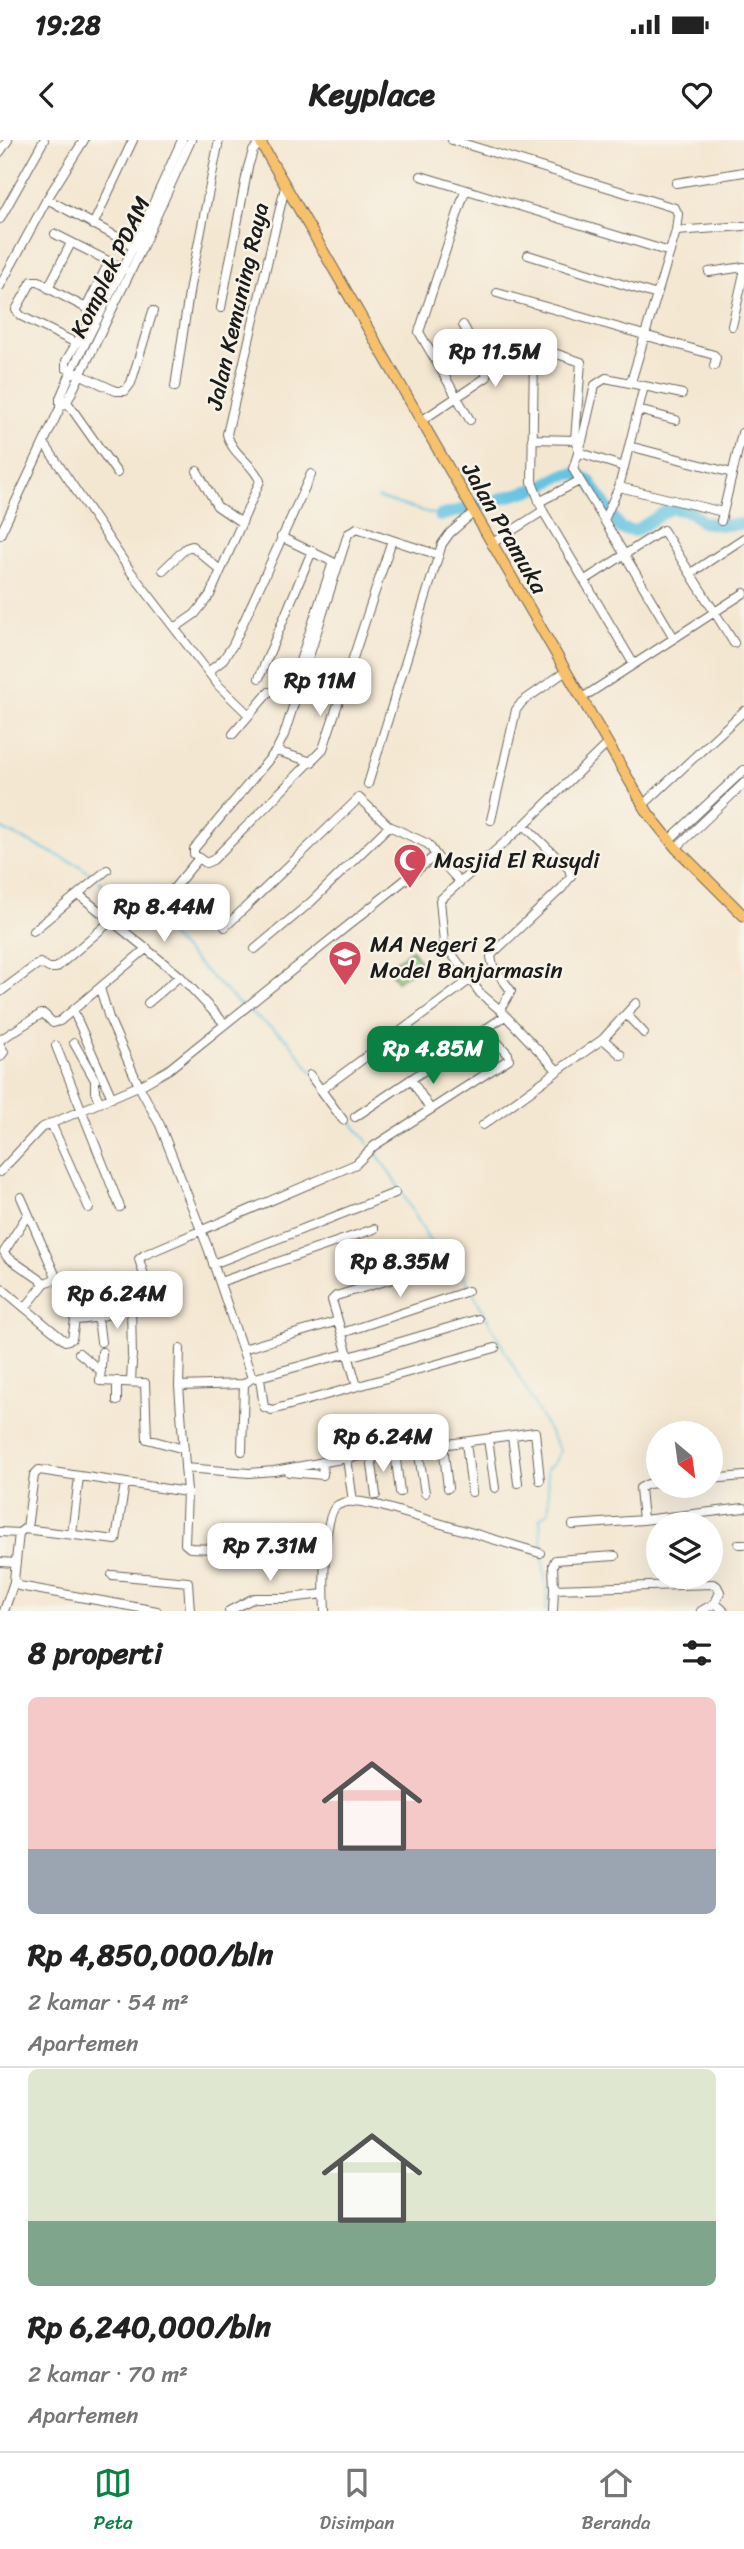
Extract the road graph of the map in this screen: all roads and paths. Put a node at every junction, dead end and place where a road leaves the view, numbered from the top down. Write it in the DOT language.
graph roads {
  1 [pos="8,140"];
  2 [pos="44,140"];
  3 [pos="84,140"];
  4 [pos="134,140"];
  5 [pos="182,140"];
  6 [pos="191,140"];
  7 [pos="219,140"];
  8 [pos="452,140"];
  9 [pos="259,141"];
  10 [pos="0,152"];
  11 [pos="744,172"];
  12 [pos="421,176"];
  13 [pos="676,183"];
  14 [pos="285,187"];
  15 [pos="465,191"];
  16 [pos="47,199"];
  17 [pos="153,215"];
  18 [pos="0,219"];
  19 [pos="93,225"];
  20 [pos="744,226"];
  21 [pos="676,231"];
  22 [pos="55,234"];
  23 [pos="71,243"];
  24 [pos="137,248"];
  25 [pos="670,252"];
  26 [pos="528,255"];
  27 [pos="108,262"];
  28 [pos="126,270"];
  29 [pos="744,270"];
  30 [pos="709,272"];
  31 [pos="0,286"];
  32 [pos="48,288"];
  33 [pos="496,293"];
  34 [pos="657,295"];
  35 [pos="221,308"];
  36 [pos="86,309"];
  37 [pos="153,311"];
  38 [pos="463,326"];
  39 [pos="732,326"];
  40 [pos="644,335"];
  41 [pos="76,343"];
  42 [pos="714,366"];
  43 [pos="76,371"];
  44 [pos="631,382"];
  45 [pos="644,386"];
  46 [pos="175,387"];
  47 [pos="682,394"];
  48 [pos="457,397"];
  49 [pos="62,403"];
  50 [pos="638,410"];
  51 [pos="470,420"];
  52 [pos="676,420"];
  53 [pos="421,421"];
  54 [pos="742,433"];
  55 [pos="532,439"];
  56 [pos="579,440"];
  57 [pos="44,443"];
  58 [pos="629,446"];
  59 [pos="578,451"];
  60 [pos="624,467"];
  61 [pos="197,471"];
  62 [pos="117,473"];
  63 [pos="732,473"];
  64 [pos="311,474"];
  65 [pos="576,476"];
  66 [pos="619,487"];
  67 [pos="537,498"];
  68 [pos="472,511"];
  69 [pos="543,511"];
  70 [pos="607,514"];
  71 [pos="242,523"];
  72 [pos="0,535"];
  73 [pos="281,537"];
  74 [pos="744,538"];
  75 [pos="392,540"];
  76 [pos="491,544"];
  77 [pos="312,551"];
  78 [pos="439,555"];
  79 [pos="624,555"];
  80 [pos="163,570"];
  81 [pos="220,570"];
  82 [pos="691,572"];
  83 [pos="585,580"];
  84 [pos="744,593"];
  85 [pos="714,612"];
  86 [pos="175,628"];
  87 [pos="674,638"];
  88 [pos="734,643"];
  89 [pos="633,663"];
  90 [pos="566,671"];
  91 [pos="208,672"];
  92 [pos="259,678"];
  93 [pos="269,692"];
  94 [pos="288,696"];
  95 [pos="582,698"];
  96 [pos="744,711"];
  97 [pos="249,715"];
  98 [pos="233,734"];
  99 [pos="608,743"];
  100 [pos="276,751"];
  101 [pos="312,762"];
  102 [pos="744,770"];
  103 [pos="744,783"];
  104 [pos="368,785"];
  105 [pos="643,804"];
  106 [pos="491,820"];
  107 [pos="524,825"];
  108 [pos="389,826"];
  109 [pos="672,844"];
  110 [pos="199,858"];
  111 [pos="438,858"];
  112 [pos="107,870"];
  113 [pos="459,881"];
  114 [pos="78,894"];
  115 [pos="155,911"];
  116 [pos="744,916"];
  117 [pos="112,920"];
  118 [pos="225,927"];
  119 [pos="33,931"];
  120 [pos="147,948"];
  121 [pos="255,949"];
  122 [pos="180,976"];
  123 [pos="471,979"];
  124 [pos="100,988"];
  125 [pos="0,992"];
  126 [pos="148,1003"];
  127 [pos="636,1003"];
  128 [pos="73,1010"];
  129 [pos="502,1013"];
  130 [pos="627,1015"];
  131 [pos="225,1024"];
  132 [pos="486,1030"];
  133 [pos="644,1033"];
  134 [pos="603,1039"];
  135 [pos="0,1043"];
  136 [pos="74,1043"];
  137 [pos="56,1046"];
  138 [pos="621,1055"];
  139 [pos="0,1057"];
  140 [pos="556,1072"];
  141 [pos="310,1075"];
  142 [pos="411,1079"];
  143 [pos="139,1086"];
  144 [pos="323,1088"];
  145 [pos="112,1097"];
  146 [pos="100,1103"];
  147 [pos="430,1109"];
  148 [pos="81,1111"];
  149 [pos="355,1117"];
  150 [pos="343,1120"];
  151 [pos="51,1123"];
  152 [pos="483,1125"];
  153 [pos="0,1172"];
  154 [pos="395,1193"];
  155 [pos="21,1198"];
  156 [pos="120,1207"];
  157 [pos="89,1208"];
  158 [pos="27,1214"];
  159 [pos="374,1229"];
  160 [pos="201,1231"];
  161 [pos="213,1264"];
  162 [pos="435,1266"];
  163 [pos="57,1278"];
  164 [pos="220,1282"];
  165 [pos="46,1283"];
  166 [pos="0,1287"];
  167 [pos="468,1291"];
  168 [pos="131,1305"];
  169 [pos="25,1308"];
  170 [pos="98,1318"];
  171 [pos="478,1319"];
  172 [pos="75,1320"];
  173 [pos="338,1321"];
  174 [pos="342,1333"];
  175 [pos="101,1342"];
  176 [pos="495,1348"];
  177 [pos="180,1349"];
  178 [pos="243,1349"];
  179 [pos="102,1352"];
  180 [pos="79,1353"];
  181 [pos="348,1355"];
  182 [pos="101,1371"];
  183 [pos="256,1379"];
  184 [pos="117,1381"];
  185 [pos="131,1382"];
  186 [pos="244,1384"];
  187 [pos="179,1386"];
  188 [pos="357,1386"];
  189 [pos="117,1401"];
  190 [pos="512,1436"];
  191 [pos="488,1439"];
  192 [pos="466,1442"];
  193 [pos="443,1446"];
  194 [pos="184,1449"];
  195 [pos="418,1449"];
  196 [pos="242,1451"];
  197 [pos="395,1452"];
  198 [pos="371,1456"];
  199 [pos="347,1458"];
  200 [pos="185,1468"];
  201 [pos="744,1475"];
  202 [pos="79,1477"];
  203 [pos="723,1477"];
  204 [pos="540,1480"];
  205 [pos="125,1483"];
  206 [pos="517,1483"];
  207 [pos="646,1485"];
  208 [pos="495,1488"];
  209 [pos="448,1489"];
  210 [pos="187,1492"];
  211 [pos="400,1492"];
  212 [pos="472,1492"];
  213 [pos="425,1493"];
  214 [pos="376,1496"];
  215 [pos="353,1502"];
  216 [pos="744,1508"];
  217 [pos="643,1520"];
  218 [pos="573,1525"];
  219 [pos="27,1528"];
  220 [pos="0,1532"];
  221 [pos="19,1533"];
  222 [pos="72,1534"];
  223 [pos="292,1552"];
  224 [pos="540,1553"];
  225 [pos="615,1556"];
  226 [pos="0,1562"];
  227 [pos="16,1563"];
  228 [pos="112,1575"];
  229 [pos="14,1582"];
  230 [pos="554,1589"];
  231 [pos="324,1594"];
  232 [pos="715,1603"];
  233 [pos="4,1611"];
  234 [pos="157,1611"];
  235 [pos="190,1611"];
  236 [pos="229,1611"];
  237 [pos="325,1611"];
  238 [pos="553,1611"];
  239 [pos="701,1611"];
  240 [pos="724,1611"];
  1 -- 10 [label="street"];
  2 -- 18 [label="street"];
  3 -- 16 [label="street"];
  4 -- 19 [label="street"];
  5 -- 17 [label="street, Komplek PDAM"];
  6 -- 17 [label="street, Komplek PDAM"];
  7 -- 46 [label="street"];
  8 -- 21 [label="street"];
  9 -- 14 [label="main road, Jalan Pramuka"];
  9 -- 35 [label="street"];
  11 -- 13 [label="street"];
  12 -- 15 [label="street"];
  14 -- 53 [label="main road, Jalan Pramuka"];
  14 -- 71 [label="street, Jalan Kemuning Raya"];
  15 -- 25 [label="street"];
  15 -- 48 [label="street"];
  16 -- 19 [label="street"];
  16 -- 31 [label="street"];
  17 -- 24 [label="street, Komplek PDAM"];
  19 -- 24 [label="street"];
  20 -- 21 [label="street"];
  21 -- 25 [label="street"];
  22 -- 23 [label="street"];
  23 -- 27 [label="street"];
  23 -- 32 [label="street"];
  24 -- 28 [label="street, Komplek PDAM"];
  25 -- 34 [label="street"];
  26 -- 34 [label="street"];
  27 -- 28 [label="street"];
  27 -- 36 [label="street"];
  28 -- 43 [label="street, Komplek PDAM"];
  29 -- 30 [label="street"];
  29 -- 39 [label="street"];
  32 -- 36 [label="street"];
  32 -- 41 [label="street"];
  33 -- 40 [label="street"];
  34 -- 40 [label="street"];
  36 -- 41 [label="street"];
  37 -- 43 [label="street"];
  38 -- 48 [label="street"];
  40 -- 42 [label="street"];
  40 -- 44 [label="street"];
  41 -- 43 [label="street"];
  43 -- 49 [label="street, Komplek PDAM"];
  44 -- 45 [label="street"];
  44 -- 56 [label="street"];
  45 -- 47 [label="street"];
  45 -- 50 [label="street"];
  48 -- 51 [label="street"];
  48 -- 53 [label="street"];
  49 -- 57 [label="street, Komplek PDAM"];
  49 -- 62 [label="street"];
  50 -- 52 [label="street"];
  50 -- 58 [label="street"];
  53 -- 68 [label="main road, Jalan Pramuka"];
  54 -- 63 [label="street"];
  55 -- 56 [label="street"];
  55 -- 56 [label="street"];
  55 -- 67 [label="street"];
  56 -- 59 [label="street"];
  57 -- 72 [label="street, Komplek PDAM"];
  57 -- 86 [label="street"];
  58 -- 60 [label="street"];
  58 -- 63 [label="street"];
  59 -- 60 [label="street"];
  59 -- 65 [label="street"];
  60 -- 66 [label="street"];
  61 -- 71 [label="street"];
  63 -- 66 [label="street"];
  64 -- 73 [label="street"];
  65 -- 67 [label="street"];
  65 -- 70 [label="street"];
  66 -- 70 [label="street"];
  67 -- 69 [label="street"];
  68 -- 76 [label="main road, Jalan Pramuka"];
  68 -- 78 [label="street"];
  69 -- 76 [label="street"];
  69 -- 83 [label="street"];
  70 -- 79 [label="street"];
  71 -- 81 [label="street, Jalan Kemuning Raya"];
  73 -- 77 [label="street"];
  73 -- 91 [label="street"];
  74 -- 82 [label="street"];
  75 -- 78 [label="street"];
  75 -- 100 [label="street"];
  75 -- 101 [label="street"];
  76 -- 90 [label="main road, Jalan Pramuka"];
  77 -- 92 [label="street"];
  77 -- 94 [label="street"];
  78 -- 104 [label="street"];
  79 -- 82 [label="street"];
  79 -- 83 [label="street"];
  79 -- 87 [label="street"];
  80 -- 81 [label="street"];
  81 -- 86 [label="street, Jalan Kemuning Raya"];
  82 -- 85 [label="street"];
  83 -- 89 [label="street"];
  84 -- 85 [label="street"];
  85 -- 87 [label="street"];
  85 -- 88 [label="street"];
  86 -- 91 [label="street"];
  87 -- 89 [label="street"];
  89 -- 95 [label="street"];
  90 -- 95 [label="main road, Jalan Pramuka"];
  90 -- 106 [label="street"];
  91 -- 97 [label="street"];
  93 -- 97 [label="street"];
  95 -- 99 [label="main road, Jalan Pramuka"];
  96 -- 105 [label="street"];
  97 -- 98 [label="street"];
  99 -- 105 [label="main road, Jalan Pramuka"];
  99 -- 107 [label="street"];
  100 -- 101 [label="street"];
  100 -- 110 [label="street"];
  101 -- 110 [label="street"];
  102 -- 109 [label="street"];
  103 -- 109 [label="street"];
  105 -- 109 [label="main road, Jalan Pramuka"];
  107 -- 113 [label="street"];
  107 -- 129 [label="street"];
  108 -- 111 [label="street"];
  108 -- 118 [label="street"];
  108 -- 121 [label="street"];
  109 -- 116 [label="main road, Jalan Pramuka"];
  110 -- 115 [label="street"];
  111 -- 113 [label="street"];
  111 -- 131 [label="street"];
  112 -- 114 [label="street"];
  113 -- 123 [label="street"];
  114 -- 117 [label="street"];
  114 -- 119 [label="street"];
  117 -- 120 [label="street"];
  117 -- 125 [label="street"];
  120 -- 122 [label="street"];
  120 -- 124 [label="street"];
  122 -- 126 [label="street"];
  122 -- 131 [label="street"];
  123 -- 129 [label="street"];
  123 -- 144 [label="street"];
  124 -- 128 [label="street"];
  124 -- 143 [label="street"];
  127 -- 130 [label="street"];
  128 -- 135 [label="street"];
  128 -- 145 [label="street"];
  129 -- 132 [label="street"];
  129 -- 140 [label="street"];
  130 -- 133 [label="street"];
  130 -- 134 [label="street"];
  131 -- 143 [label="street"];
  132 -- 142 [label="street"];
  132 -- 147 [label="street"];
  134 -- 138 [label="street"];
  134 -- 140 [label="street"];
  135 -- 139 [label="street"];
  136 -- 146 [label="street"];
  137 -- 148 [label="street"];
  140 -- 152 [label="street"];
  141 -- 144 [label="street"];
  142 -- 147 [label="street"];
  142 -- 149 [label="street"];
  143 -- 145 [label="street"];
  143 -- 160 [label="street"];
  144 -- 150 [label="street"];
  145 -- 146 [label="street"];
  146 -- 148 [label="street"];
  147 -- 160 [label="street"];
  148 -- 151 [label="street"];
  148 -- 156 [label="street"];
  151 -- 153 [label="street"];
  151 -- 157 [label="street"];
  154 -- 161 [label="street"];
  155 -- 158 [label="street"];
  158 -- 163 [label="street"];
  158 -- 165 [label="street"];
  159 -- 164 [label="street"];
  160 -- 161 [label="street"];
  160 -- 168 [label="street"];
  161 -- 164 [label="street"];
  162 -- 173 [label="street"];
  163 -- 165 [label="street"];
  163 -- 172 [label="street"];
  164 -- 178 [label="street"];
  165 -- 169 [label="street"];
  166 -- 169 [label="street"];
  167 -- 174 [label="street"];
  168 -- 170 [label="street"];
  168 -- 185 [label="street"];
  169 -- 172 [label="street"];
  170 -- 172 [label="street"];
  170 -- 175 [label="street"];
  171 -- 181 [label="street"];
  173 -- 174 [label="street"];
  173 -- 178 [label="street"];
  174 -- 181 [label="street"];
  176 -- 188 [label="street"];
  177 -- 187 [label="street"];
  178 -- 183 [label="street"];
  179 -- 182 [label="street"];
  180 -- 182 [label="street"];
  181 -- 183 [label="street"];
  181 -- 188 [label="street"];
  182 -- 184 [label="street"];
  183 -- 186 [label="street"];
  183 -- 188 [label="street"];
  184 -- 185 [label="street"];
  184 -- 189 [label="street"];
  185 -- 194 [label="street"];
  186 -- 187 [label="street"];
  186 -- 196 [label="street"];
  187 -- 194 [label="street"];
  190 -- 191 [label="street"];
  190 -- 204 [label="street"];
  190 -- 206 [label="street"];
  191 -- 192 [label="street"];
  191 -- 208 [label="street"];
  192 -- 193 [label="street"];
  192 -- 212 [label="street"];
  193 -- 195 [label="street"];
  193 -- 209 [label="street"];
  194 -- 200 [label="street"];
  195 -- 197 [label="street"];
  195 -- 213 [label="street"];
  197 -- 198 [label="street"];
  197 -- 211 [label="street"];
  198 -- 199 [label="street"];
  198 -- 214 [label="street"];
  199 -- 200 [label="street"];
  199 -- 215 [label="street"];
  200 -- 210 [label="street"];
  201 -- 203 [label="street"];
  202 -- 205 [label="street"];
  202 -- 219 [label="street"];
  202 -- 222 [label="street"];
  205 -- 210 [label="street"];
  205 -- 222 [label="street"];
  207 -- 217 [label="street"];
  210 -- 223 [label="street"];
  215 -- 224 [label="street"];
  215 -- 231 [label="street"];
  216 -- 217 [label="street"];
  217 -- 218 [label="street"];
  219 -- 221 [label="street"];
  219 -- 222 [label="street"];
  220 -- 221 [label="street"];
  221 -- 227 [label="street"];
  225 -- 230 [label="street"];
  226 -- 227 [label="street"];
  227 -- 229 [label="street"];
  228 -- 235 [label="street"];
  229 -- 233 [label="street"];
  229 -- 234 [label="street"];
  230 -- 232 [label="street"];
  230 -- 238 [label="street"];
  231 -- 236 [label="street"];
  231 -- 237 [label="street"];
  232 -- 239 [label="street"];
  232 -- 240 [label="street"];
}
